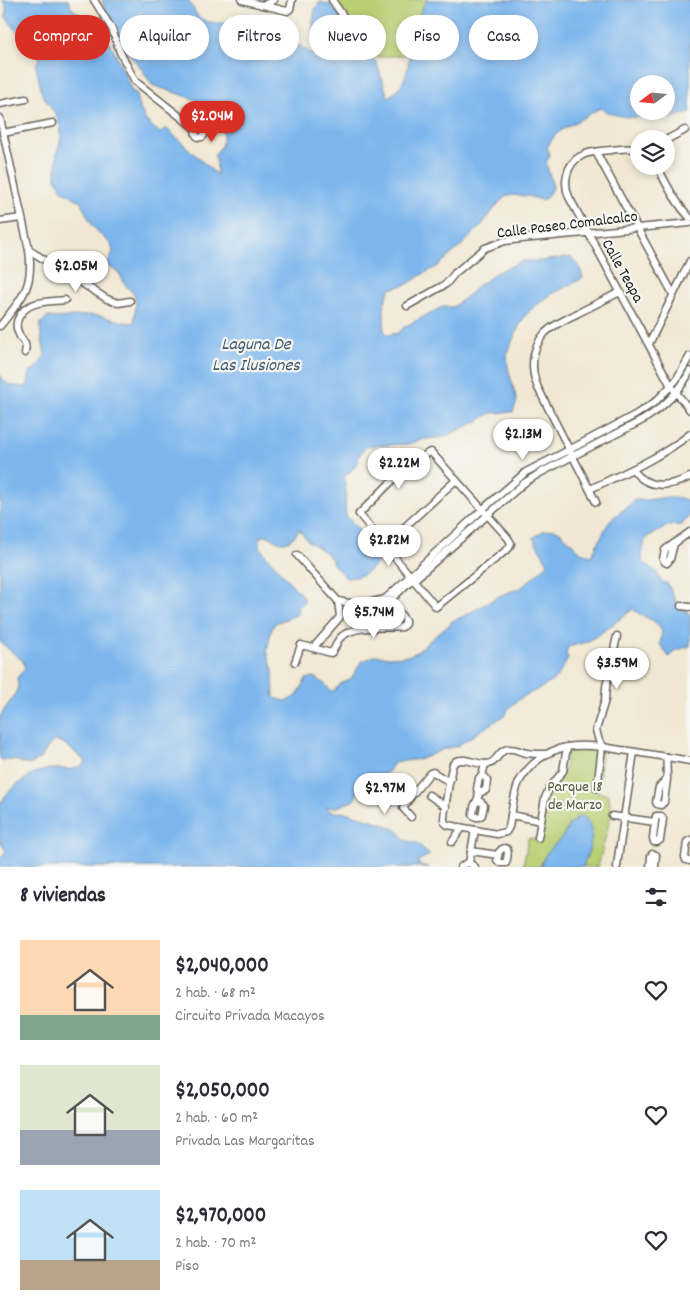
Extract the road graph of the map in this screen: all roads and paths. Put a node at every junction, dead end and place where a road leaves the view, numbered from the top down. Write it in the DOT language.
graph roads {
  1 [pos="94,0"];
  2 [pos="243,0"];
  3 [pos="274,0"];
  4 [pos="332,0"];
  5 [pos="291,3"];
  6 [pos="260,5"];
  7 [pos="342,15"];
  8 [pos="26,99"];
  9 [pos="0,104"];
  10 [pos="0,118"];
  11 [pos="53,123"];
  12 [pos="197,130"];
  13 [pos="685,130"];
  14 [pos="3,133"];
  15 [pos="675,135"];
  16 [pos="6,147"];
  17 [pos="630,149"];
  18 [pos="0,152"];
  19 [pos="596,152"];
  20 [pos="662,175"];
  21 [pos="21,218"];
  22 [pos="690,218"];
  23 [pos="0,220"];
  24 [pos="690,223"];
  25 [pos="637,228"];
  26 [pos="588,232"];
  27 [pos="28,250"];
  28 [pos="690,262"];
  29 [pos="620,292"];
  30 [pos="673,294"];
  31 [pos="64,300"];
  32 [pos="130,302"];
  33 [pos="16,306"];
  34 [pos="408,306"];
  35 [pos="22,311"];
  36 [pos="0,326"];
  37 [pos="649,344"];
  38 [pos="25,353"];
  39 [pos="690,356"];
  40 [pos="690,371"];
  41 [pos="671,386"];
  42 [pos="676,392"];
  43 [pos="690,410"];
  44 [pos="690,434"];
  45 [pos="571,453"];
  46 [pos="633,469"];
  47 [pos="690,477"];
  48 [pos="456,480"];
  49 [pos="590,489"];
  50 [pos="596,502"];
  51 [pos="483,509"];
  52 [pos="488,515"];
  53 [pos="690,532"];
  54 [pos="674,544"];
  55 [pos="384,545"];
  56 [pos="297,555"];
  57 [pos="412,578"];
  58 [pos="387,600"];
  59 [pos="338,601"];
  60 [pos="682,606"];
  61 [pos="690,607"];
  62 [pos="617,636"];
  63 [pos="313,648"];
  64 [pos="295,662"];
  65 [pos="567,746"];
  66 [pos="603,747"];
  67 [pos="634,752"];
  68 [pos="546,754"];
  69 [pos="667,757"];
  70 [pos="690,761"];
  71 [pos="485,764"];
  72 [pos="451,778"];
  73 [pos="667,778"];
  74 [pos="597,788"];
  75 [pos="370,794"];
  76 [pos="412,795"];
  77 [pos="429,795"];
  78 [pos="446,807"];
  79 [pos="511,815"];
  80 [pos="612,816"];
  81 [pos="412,817"];
  82 [pos="476,817"];
  83 [pos="624,817"];
  84 [pos="541,821"];
  85 [pos="655,822"];
  86 [pos="462,828"];
  87 [pos="475,830"];
  88 [pos="538,838"];
  89 [pos="690,840"];
  90 [pos="452,842"];
  91 [pos="471,851"];
  92 [pos="498,855"];
  93 [pos="690,862"];
  94 [pos="472,865"];
  95 [pos="461,867"];
  96 [pos="618,867"];
  97 [pos="650,867"];
  98 [pos="655,867"];
  1 -- 12 [label="street"];
  2 -- 6 [label="street"];
  3 -- 6 [label="street"];
  4 -- 7 [label="street"];
  5 -- 6 [label="street"];
  8 -- 9 [label="street"];
  10 -- 14 [label="street"];
  11 -- 14 [label="street"];
  13 -- 15 [label="street"];
  14 -- 16 [label="street"];
  16 -- 18 [label="street"];
  16 -- 21 [label="street"];
  17 -- 19 [label="street, Calle Teapa"];
  19 -- 25 [label="street"];
  19 -- 26 [label="street, Calle Teapa"];
  20 -- 22 [label="street"];
  21 -- 23 [label="street"];
  21 -- 27 [label="street"];
  24 -- 25 [label="street, Calle Paseo Comalcalco"];
  25 -- 26 [label="street, Calle Paseo Comalcalco"];
  25 -- 30 [label="street"];
  26 -- 29 [label="street, Calle Teapa"];
  26 -- 34 [label="street, Calle Paseo Comalcalco"];
  27 -- 32 [label="street"];
  27 -- 33 [label="street"];
  28 -- 30 [label="street"];
  29 -- 37 [label="street, Calle Teapa"];
  29 -- 45 [label="street"];
  30 -- 37 [label="street"];
  31 -- 35 [label="street"];
  33 -- 35 [label="street"];
  33 -- 36 [label="street"];
  35 -- 38 [label="street"];
  37 -- 41 [label="street, Calle Teapa"];
  39 -- 41 [label="street"];
  40 -- 42 [label="street"];
  41 -- 42 [label="street, Calle Teapa"];
  41 -- 45 [label="street"];
  42 -- 43 [label="street, Calle Teapa"];
  42 -- 45 [label="street"];
  44 -- 46 [label="street"];
  45 -- 49 [label="street"];
  45 -- 51 [label="street"];
  45 -- 52 [label="street"];
  46 -- 47 [label="street"];
  46 -- 49 [label="street"];
  48 -- 51 [label="street"];
  48 -- 55 [label="street"];
  48 -- 55 [label="street"];
  49 -- 50 [label="street"];
  51 -- 52 [label="street"];
  51 -- 57 [label="street"];
  52 -- 57 [label="street"];
  52 -- 57 [label="street"];
  53 -- 54 [label="street"];
  55 -- 57 [label="street"];
  56 -- 59 [label="street"];
  57 -- 58 [label="street"];
  58 -- 59 [label="street"];
  58 -- 63 [label="street"];
  59 -- 63 [label="street"];
  60 -- 61 [label="street"];
  62 -- 66 [label="street"];
  63 -- 64 [label="street"];
  65 -- 66 [label="street"];
  65 -- 68 [label="street"];
  65 -- 84 [label="street"];
  66 -- 67 [label="street"];
  66 -- 74 [label="street"];
  67 -- 69 [label="street"];
  67 -- 83 [label="street"];
  68 -- 71 [label="street"];
  68 -- 79 [label="street"];
  69 -- 70 [label="street"];
  69 -- 73 [label="street"];
  71 -- 72 [label="street"];
  71 -- 82 [label="street"];
  72 -- 76 [label="street"];
  72 -- 78 [label="street"];
  75 -- 76 [label="street"];
  76 -- 81 [label="street"];
  77 -- 78 [label="street"];
  78 -- 86 [label="street"];
  79 -- 84 [label="street"];
  79 -- 87 [label="street"];
  80 -- 83 [label="street"];
  83 -- 85 [label="street"];
  83 -- 96 [label="street"];
  84 -- 88 [label="street"];
  86 -- 87 [label="street"];
  86 -- 90 [label="street"];
  87 -- 91 [label="street"];
  89 -- 93 [label="street"];
  91 -- 92 [label="street"];
  91 -- 94 [label="street"];
  94 -- 95 [label="street"];
  97 -- 98 [label="street"];
}
